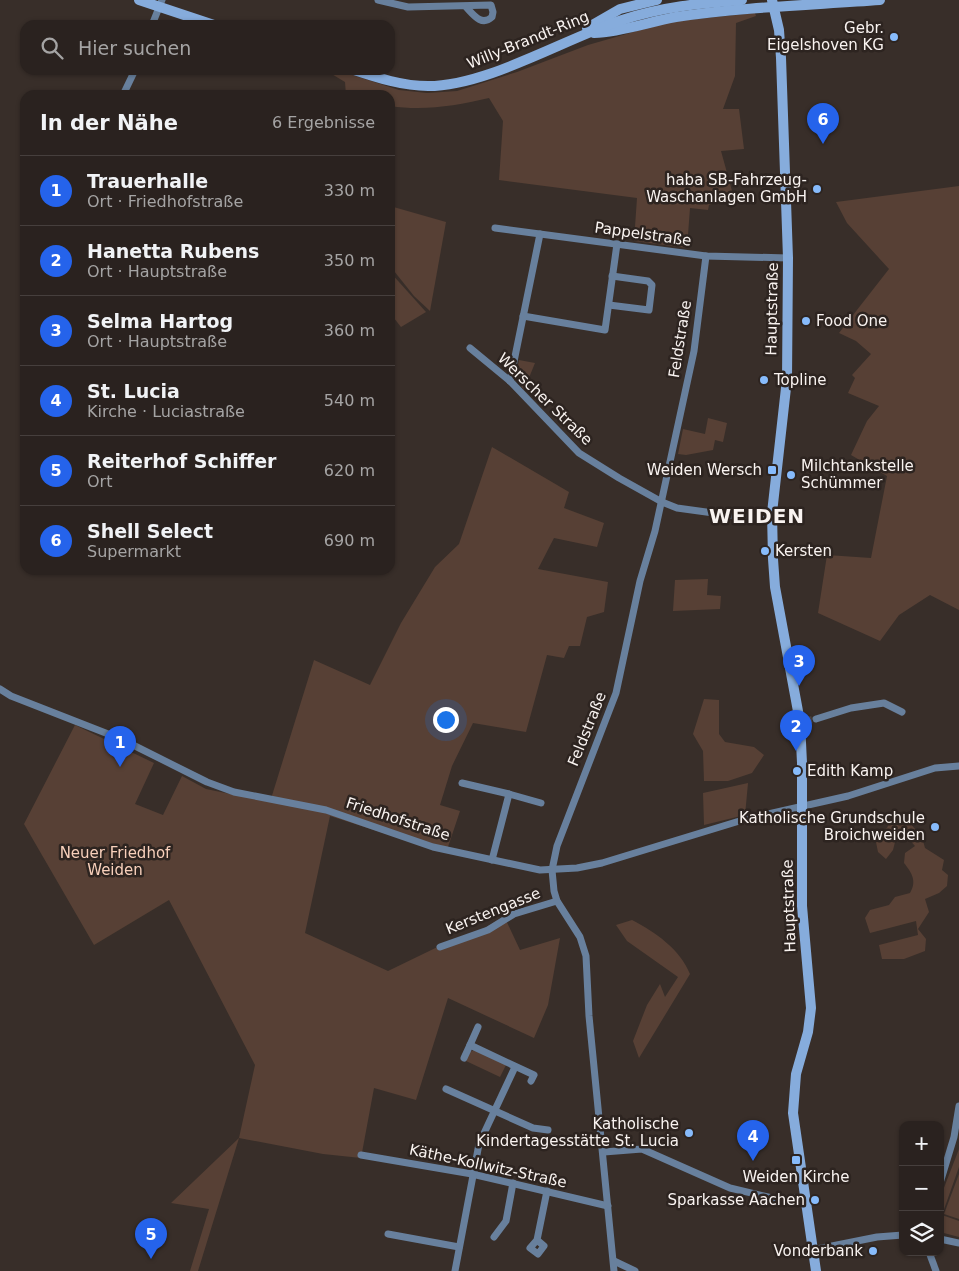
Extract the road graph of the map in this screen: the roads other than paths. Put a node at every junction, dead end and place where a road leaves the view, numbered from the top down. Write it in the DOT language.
graph roads {
  1 [pos="139,0"];
  2 [pos="378,0"];
  3 [pos="657,0"];
  4 [pos="742,0"];
  5 [pos="880,0"];
  6 [pos="160,3"];
  7 [pos="773,4"];
  8 [pos="464,6"];
  9 [pos="154,20"];
  10 [pos="202,20"];
  11 [pos="583,34"];
  12 [pos="572,39"];
  13 [pos="133,75"];
  14 [pos="373,75"];
  15 [pos="125,90"];
  16 [pos="495,228"];
  17 [pos="540,234"];
  18 [pos="617,244"];
  19 [pos="706,256"];
  20 [pos="788,258"];
  21 [pos="612,276"];
  22 [pos="608,305"];
  23 [pos="523,316"];
  24 [pos="470,348"];
  25 [pos="510,381"];
  26 [pos="662,502"];
  27 [pos="772,521"];
  28 [pos="0,689"];
  29 [pos="902,712"];
  30 [pos="816,719"];
  31 [pos="959,766"];
  32 [pos="462,783"];
  33 [pos="508,794"];
  34 [pos="541,803"];
  35 [pos="802,808"];
  36 [pos="492,860"];
  37 [pos="552,870"];
  38 [pos="557,901"];
  39 [pos="440,947"];
  40 [pos="478,1027"];
  41 [pos="470,1045"];
  42 [pos="464,1058"];
  43 [pos="515,1066"];
  44 [pos="531,1081"];
  45 [pos="446,1089"];
  46 [pos="959,1106"];
  47 [pos="495,1110"];
  48 [pos="548,1130"];
  49 [pos="604,1152"];
  50 [pos="361,1155"];
  51 [pos="944,1170"];
  52 [pos="472,1174"];
  53 [pos="513,1183"];
  54 [pos="546,1191"];
  55 [pos="804,1197"];
  56 [pos="608,1206"];
  57 [pos="388,1234"];
  58 [pos="899,1235"];
  59 [pos="494,1237"];
  60 [pos="537,1240"];
  61 [pos="944,1240"];
  62 [pos="959,1243"];
  63 [pos="459,1247"];
  64 [pos="812,1250"];
  65 [pos="930,1256"];
  66 [pos="614,1262"];
  67 [pos="455,1271"];
  68 [pos="614,1271"];
  69 [pos="635,1271"];
  70 [pos="816,1271"];
  71 [pos="936,1271"];
  1 -- 6 [label="main road"];
  2 -- 8 [label="street"];
  3 -- 12 [label="main road"];
  4 -- 11 [label="main road, Willy-Brandt-Ring"];
  5 -- 7 [label="main road"];
  6 -- 9 [label="street"];
  6 -- 10 [label="main road"];
  7 -- 11 [label="main road"];
  7 -- 20 [label="main road, Hauptstraße"];
  11 -- 12 [label="main road, Willy-Brandt-Ring"];
  12 -- 14 [label="main road, Willy-Brandt-Ring"];
  13 -- 15 [label="street"];
  16 -- 17 [label="street, Pappelstraße"];
  17 -- 18 [label="street, Pappelstraße"];
  17 -- 23 [label="street"];
  18 -- 19 [label="street, Pappelstraße"];
  18 -- 21 [label="street"];
  19 -- 20 [label="street, Pappelstraße"];
  19 -- 26 [label="street, Feldstraße"];
  20 -- 27 [label="main road, Hauptstraße"];
  21 -- 22 [label="street"];
  21 -- 22 [label="street"];
  22 -- 23 [label="street"];
  23 -- 25 [label="street"];
  24 -- 25 [label="street, Werscher Straße"];
  25 -- 26 [label="street, Werscher Straße"];
  26 -- 27 [label="street, Werscher Straße"];
  26 -- 37 [label="street, Feldstraße"];
  27 -- 35 [label="main road, Hauptstraße"];
  28 -- 36 [label="street, Friedhofstraße"];
  29 -- 30 [label="street"];
  31 -- 35 [label="street, Friedhofstraße"];
  32 -- 33 [label="street"];
  33 -- 34 [label="street"];
  33 -- 36 [label="street"];
  35 -- 37 [label="street, Friedhofstraße"];
  35 -- 55 [label="main road, Hauptstraße"];
  36 -- 37 [label="street, Friedhofstraße"];
  37 -- 38 [label="street, Feldstraße"];
  38 -- 39 [label="street, Kerstengasse"];
  38 -- 49 [label="street, Feldstraße"];
  40 -- 41 [label="street"];
  41 -- 42 [label="street"];
  41 -- 43 [label="street"];
  43 -- 44 [label="street"];
  43 -- 47 [label="street"];
  45 -- 47 [label="street"];
  46 -- 51 [label="street"];
  47 -- 48 [label="street"];
  47 -- 52 [label="street"];
  49 -- 55 [label="street"];
  49 -- 56 [label="street, Feldstraße"];
  50 -- 52 [label="street, Käthe-Kollwitz-Straße"];
  52 -- 53 [label="street, Käthe-Kollwitz-Straße"];
  52 -- 63 [label="street"];
  53 -- 54 [label="street, Käthe-Kollwitz-Straße"];
  53 -- 59 [label="street"];
  54 -- 56 [label="street, Käthe-Kollwitz-Straße"];
  54 -- 60 [label="street"];
  55 -- 64 [label="main road, Hauptstraße"];
  56 -- 66 [label="street, Feldstraße"];
  57 -- 63 [label="street"];
  58 -- 64 [label="street"];
  61 -- 62 [label="street"];
  63 -- 67 [label="street"];
  64 -- 70 [label="main road, Hauptstraße"];
  65 -- 71 [label="street"];
  66 -- 68 [label="street, Feldstraße"];
  66 -- 69 [label="street"];
}
